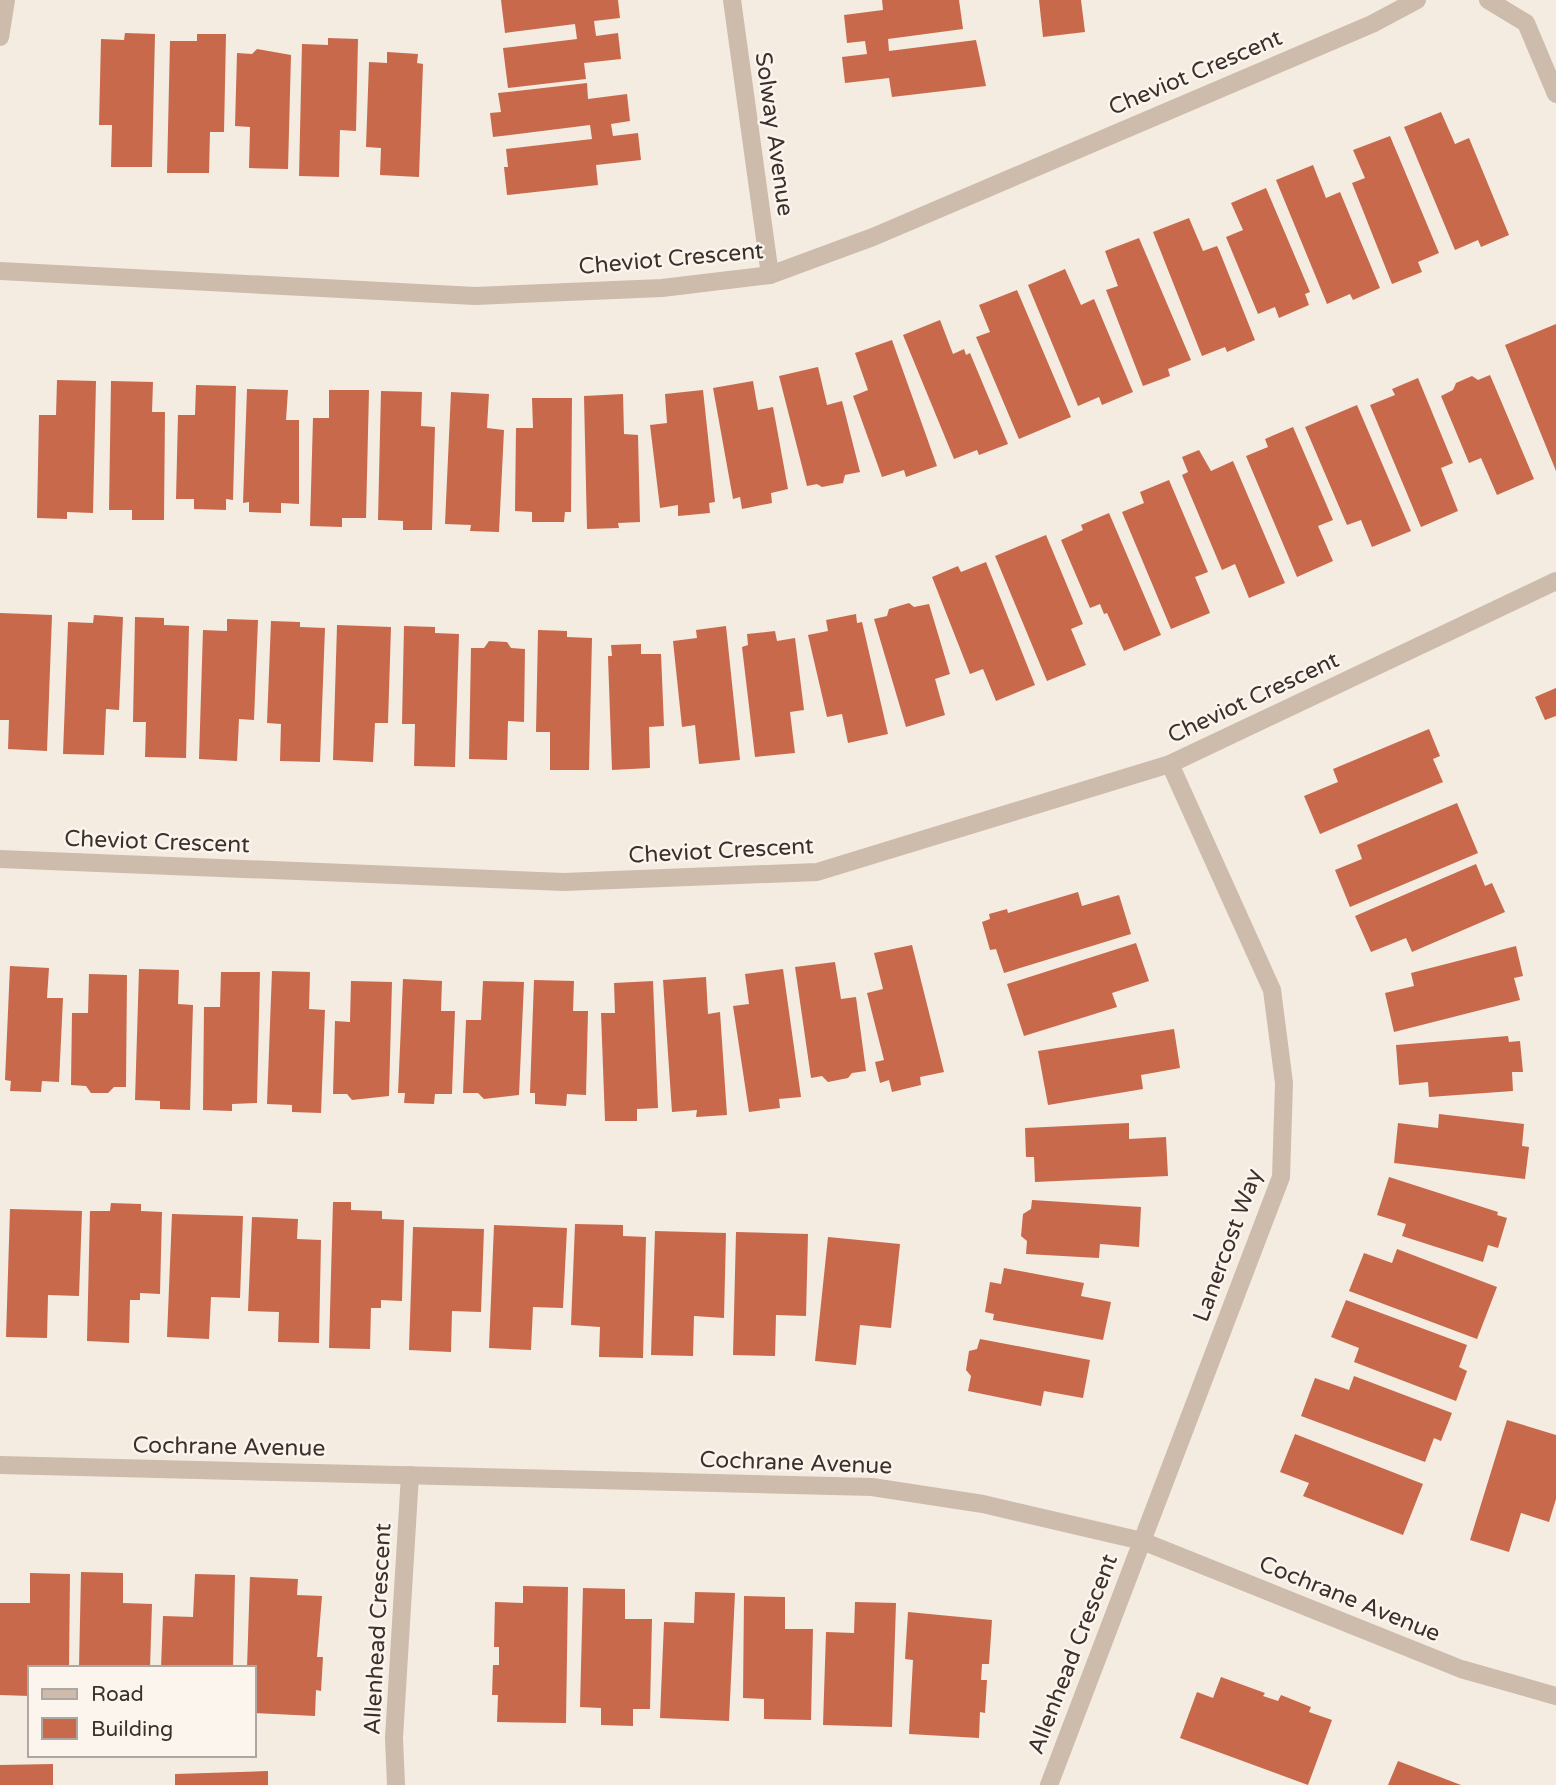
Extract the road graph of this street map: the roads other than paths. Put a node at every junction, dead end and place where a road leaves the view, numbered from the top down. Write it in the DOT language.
graph roads {
  1 [pos="6,0"];
  2 [pos="732,0"];
  3 [pos="1418,0"];
  4 [pos="1488,0"];
  5 [pos="0,37"];
  6 [pos="1556,94"];
  7 [pos="0,271"];
  8 [pos="769,275"];
  9 [pos="1556,581"];
  10 [pos="1170,764"];
  11 [pos="0,859"];
  12 [pos="0,1465"];
  13 [pos="410,1475"];
  14 [pos="1142,1541"];
  15 [pos="1556,1696"];
  16 [pos="396,1785"];
  17 [pos="1049,1785"];
  1 -- 5 [label="street"];
  2 -- 8 [label="street, Solway Avenue"];
  3 -- 8 [label="street, Cheviot Crescent"];
  4 -- 6 [label="street"];
  7 -- 8 [label="street, Cheviot Crescent"];
  9 -- 10 [label="street, Cheviot Crescent"];
  10 -- 11 [label="street, Cheviot Crescent"];
  10 -- 14 [label="street, Lanercost Way"];
  12 -- 13 [label="street, Cochrane Avenue"];
  13 -- 14 [label="street, Cochrane Avenue"];
  13 -- 16 [label="street, Allenhead Crescent"];
  14 -- 15 [label="street, Cochrane Avenue"];
  14 -- 17 [label="street, Allenhead Crescent"];
}
